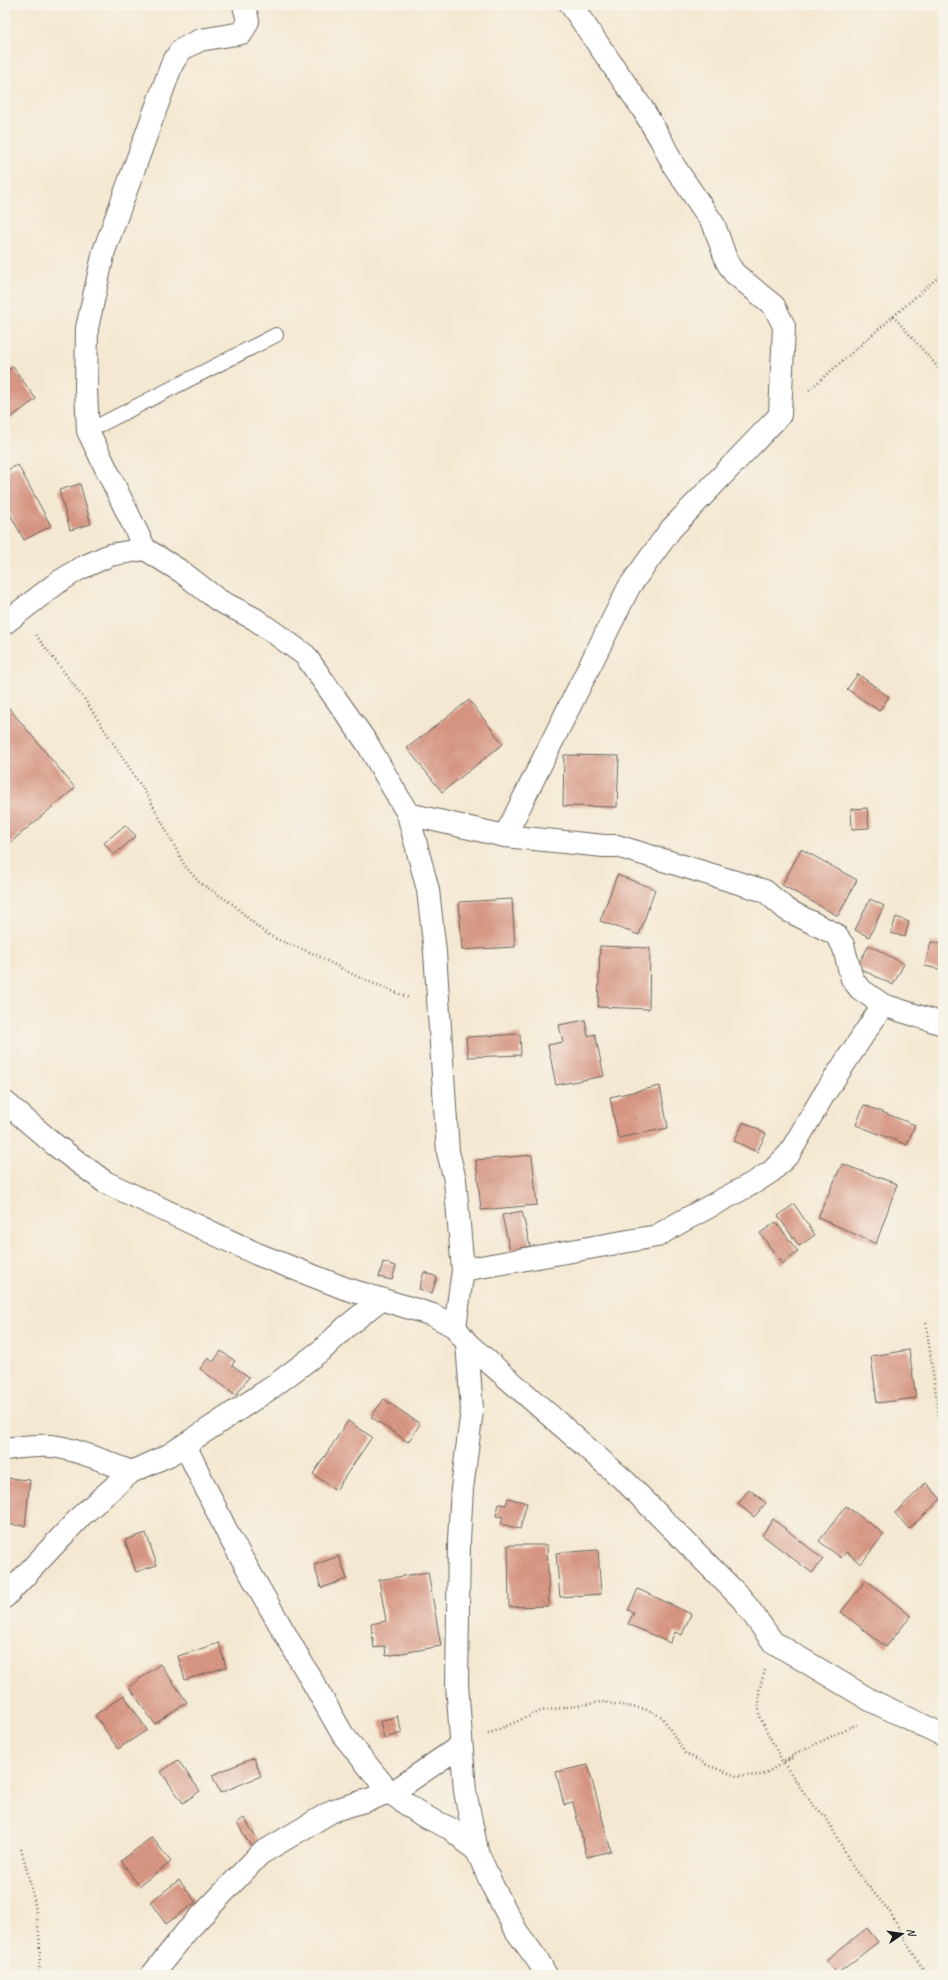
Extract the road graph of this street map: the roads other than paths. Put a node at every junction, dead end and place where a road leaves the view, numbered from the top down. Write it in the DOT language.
graph roads {
  1 [pos="244,5"];
  2 [pos="571,5"];
  3 [pos="276,336"];
  4 [pos="88,431"];
  5 [pos="145,549"];
  6 [pos="12,618"];
  7 [pos="408,814"];
  8 [pos="505,836"];
  9 [pos="883,1005"];
  10 [pos="943,1024"];
  11 [pos="5,1102"];
  12 [pos="463,1270"];
  13 [pos="381,1299"];
  14 [pos="461,1335"];
  15 [pos="185,1445"];
  16 [pos="5,1449"];
  17 [pos="131,1472"];
  18 [pos="5,1597"];
  19 [pos="943,1735"];
  20 [pos="460,1746"];
  21 [pos="389,1792"];
  22 [pos="477,1851"];
  23 [pos="152,1975"];
  24 [pos="546,1975"];
  1 -- 4 [label="street"];
  2 -- 8 [label="street"];
  3 -- 4 [label="lane"];
  4 -- 5 [label="street"];
  5 -- 6 [label="street"];
  5 -- 7 [label="street"];
  7 -- 8 [label="street"];
  7 -- 12 [label="street"];
  8 -- 9 [label="street"];
  9 -- 10 [label="street"];
  9 -- 12 [label="street"];
  11 -- 13 [label="street"];
  12 -- 14 [label="street"];
  13 -- 14 [label="street"];
  13 -- 15 [label="street"];
  14 -- 19 [label="street"];
  14 -- 20 [label="street"];
  15 -- 17 [label="street"];
  15 -- 21 [label="street"];
  16 -- 17 [label="street"];
  17 -- 18 [label="street"];
  20 -- 21 [label="street"];
  20 -- 22 [label="street"];
  21 -- 22 [label="street"];
  21 -- 23 [label="street"];
  22 -- 24 [label="street"];
}
